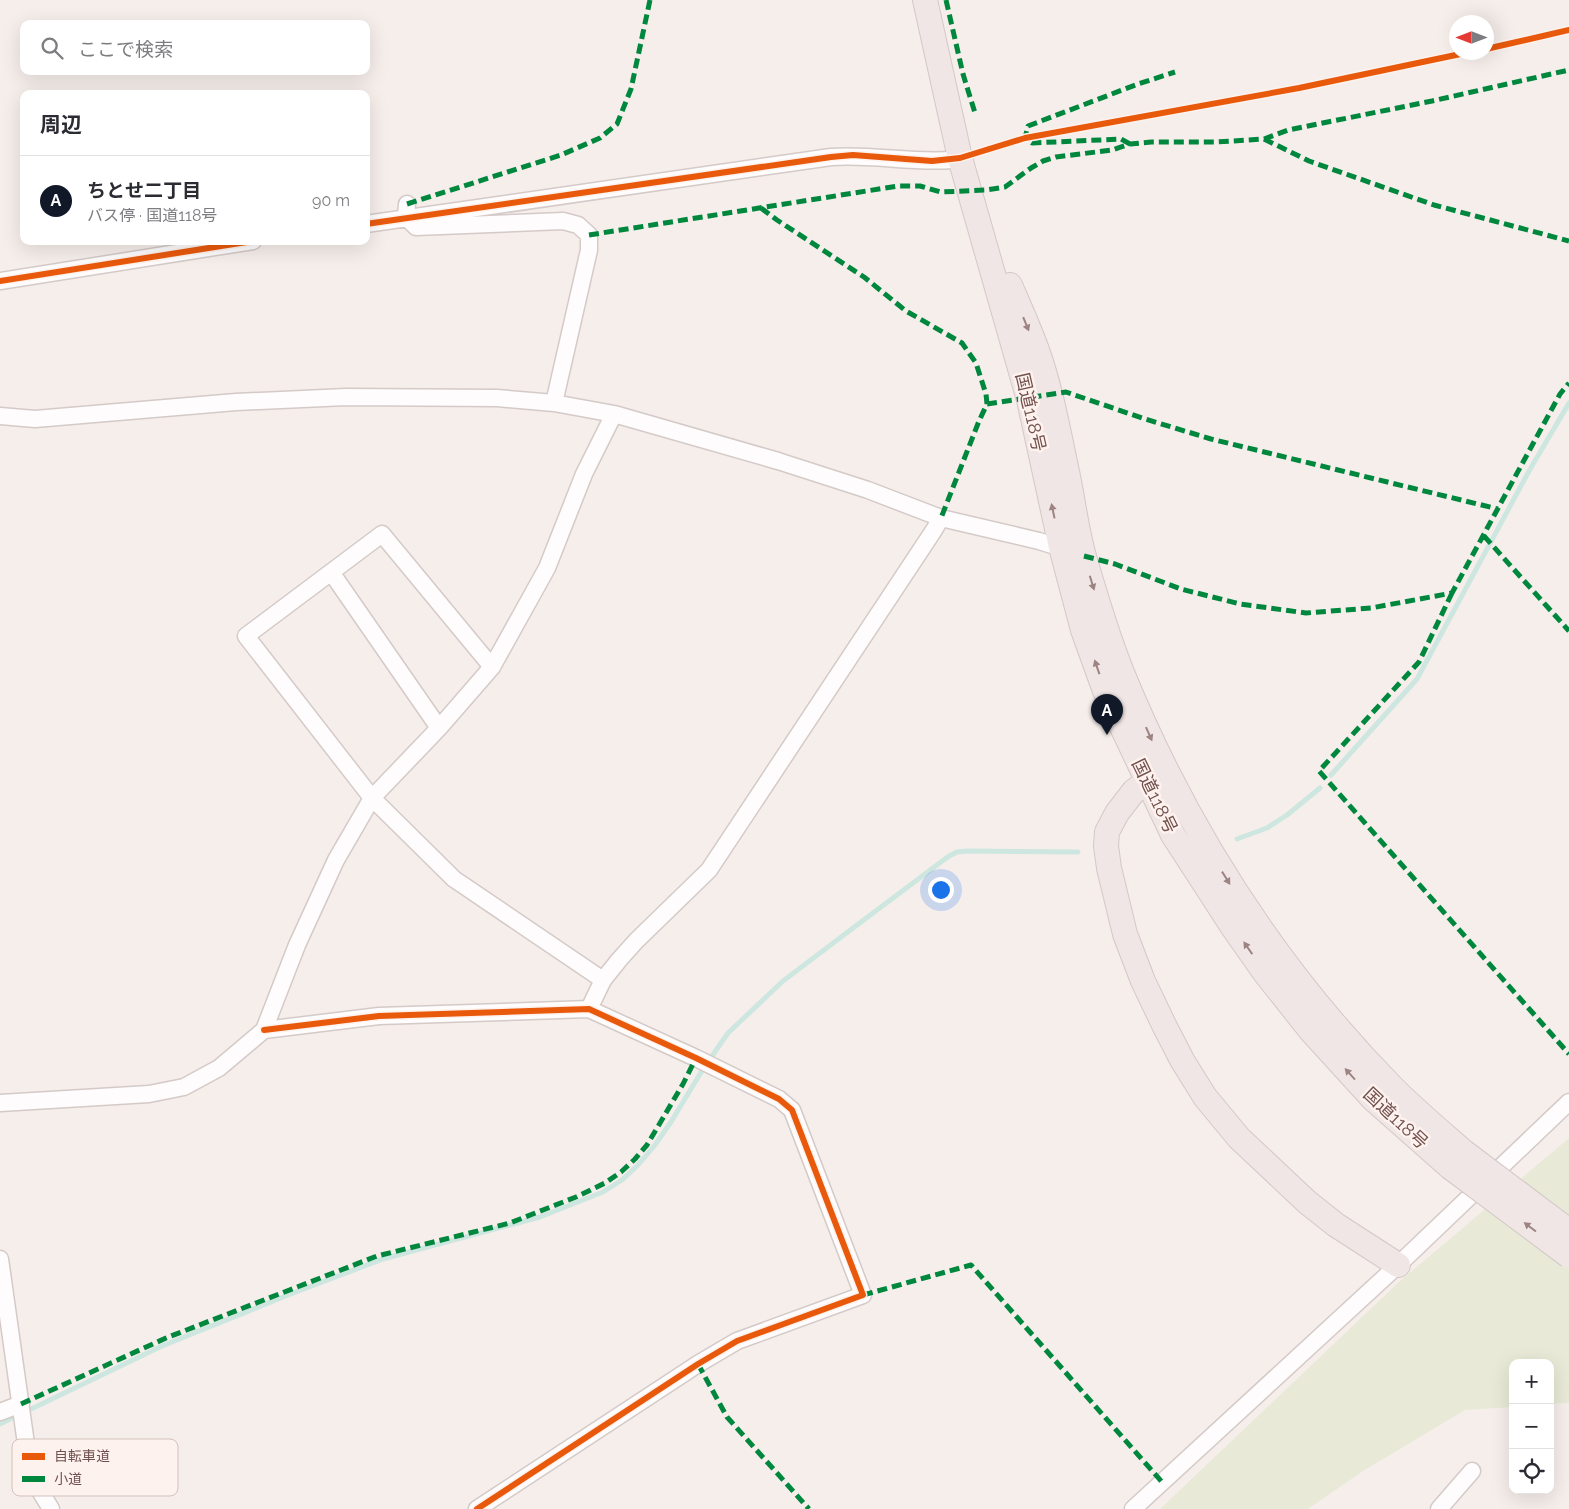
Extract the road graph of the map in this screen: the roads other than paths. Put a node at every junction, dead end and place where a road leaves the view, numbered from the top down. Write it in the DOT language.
graph roads {
  1 [pos="925,0"];
  2 [pos="951,160"];
  3 [pos="971,199"];
  4 [pos="407,211"];
  5 [pos="370,223"];
  6 [pos="228,245"];
  7 [pos="0,281"];
  8 [pos="554,403"];
  9 [pos="614,414"];
  10 [pos="0,416"];
  11 [pos="940,518"];
  12 [pos="1061,547"];
  13 [pos="1084,556"];
  14 [pos="331,572"];
  15 [pos="492,667"];
  16 [pos="439,728"];
  17 [pos="1157,777"];
  18 [pos="372,798"];
  19 [pos="603,980"];
  20 [pos="589,1009"];
  21 [pos="264,1030"];
  22 [pos="1569,1102"];
  23 [pos="0,1103"];
  24 [pos="1457,1159"];
  25 [pos="1569,1231"];
  26 [pos="1569,1256"];
  27 [pos="0,1258"];
  28 [pos="1398,1265"];
  29 [pos="0,1412"];
  30 [pos="22,1412"];
  31 [pos="26,1439"];
  32 [pos="1472,1471"];
  33 [pos="43,1496"];
  34 [pos="51,1509"];
  35 [pos="477,1509"];
  36 [pos="1133,1509"];
  37 [pos="1439,1509"];
  1 -- 3 [label="highway, 国道118号"];
  2 -- 4 [label="street"];
  12 -- 3 [label="highway, 国道118号, one-way"];
  3 -- 13 [label="highway, 国道118号, one-way"];
  4 -- 5 [label="street"];
  4 -- 8 [label="street"];
  6 -- 7 [label="street"];
  8 -- 9 [label="street"];
  8 -- 10 [label="street"];
  9 -- 11 [label="street"];
  9 -- 15 [label="street"];
  11 -- 12 [label="street"];
  11 -- 19 [label="street"];
  12 -- 13 [label="street"];
  17 -- 12 [label="highway, 国道118号, one-way"];
  13 -- 17 [label="highway, 国道118号, one-way"];
  14 -- 15 [label="street"];
  14 -- 16 [label="street"];
  14 -- 18 [label="street"];
  15 -- 16 [label="street"];
  16 -- 18 [label="street"];
  17 -- 24 [label="highway, 国道118号"];
  17 -- 28 [label="highway"];
  18 -- 19 [label="street"];
  18 -- 21 [label="street"];
  19 -- 20 [label="street"];
  20 -- 21 [label="street"];
  20 -- 35 [label="street"];
  21 -- 23 [label="street"];
  22 -- 28 [label="street"];
  24 -- 25 [label="highway, 国道118号, bridge"];
  26 -- 24 [label="highway, 国道118号, one-way, bridge"];
  27 -- 30 [label="street"];
  28 -- 36 [label="street"];
  29 -- 30 [label="street"];
  30 -- 31 [label="street"];
  32 -- 37 [label="street"];
  33 -- 34 [label="street"];
}
